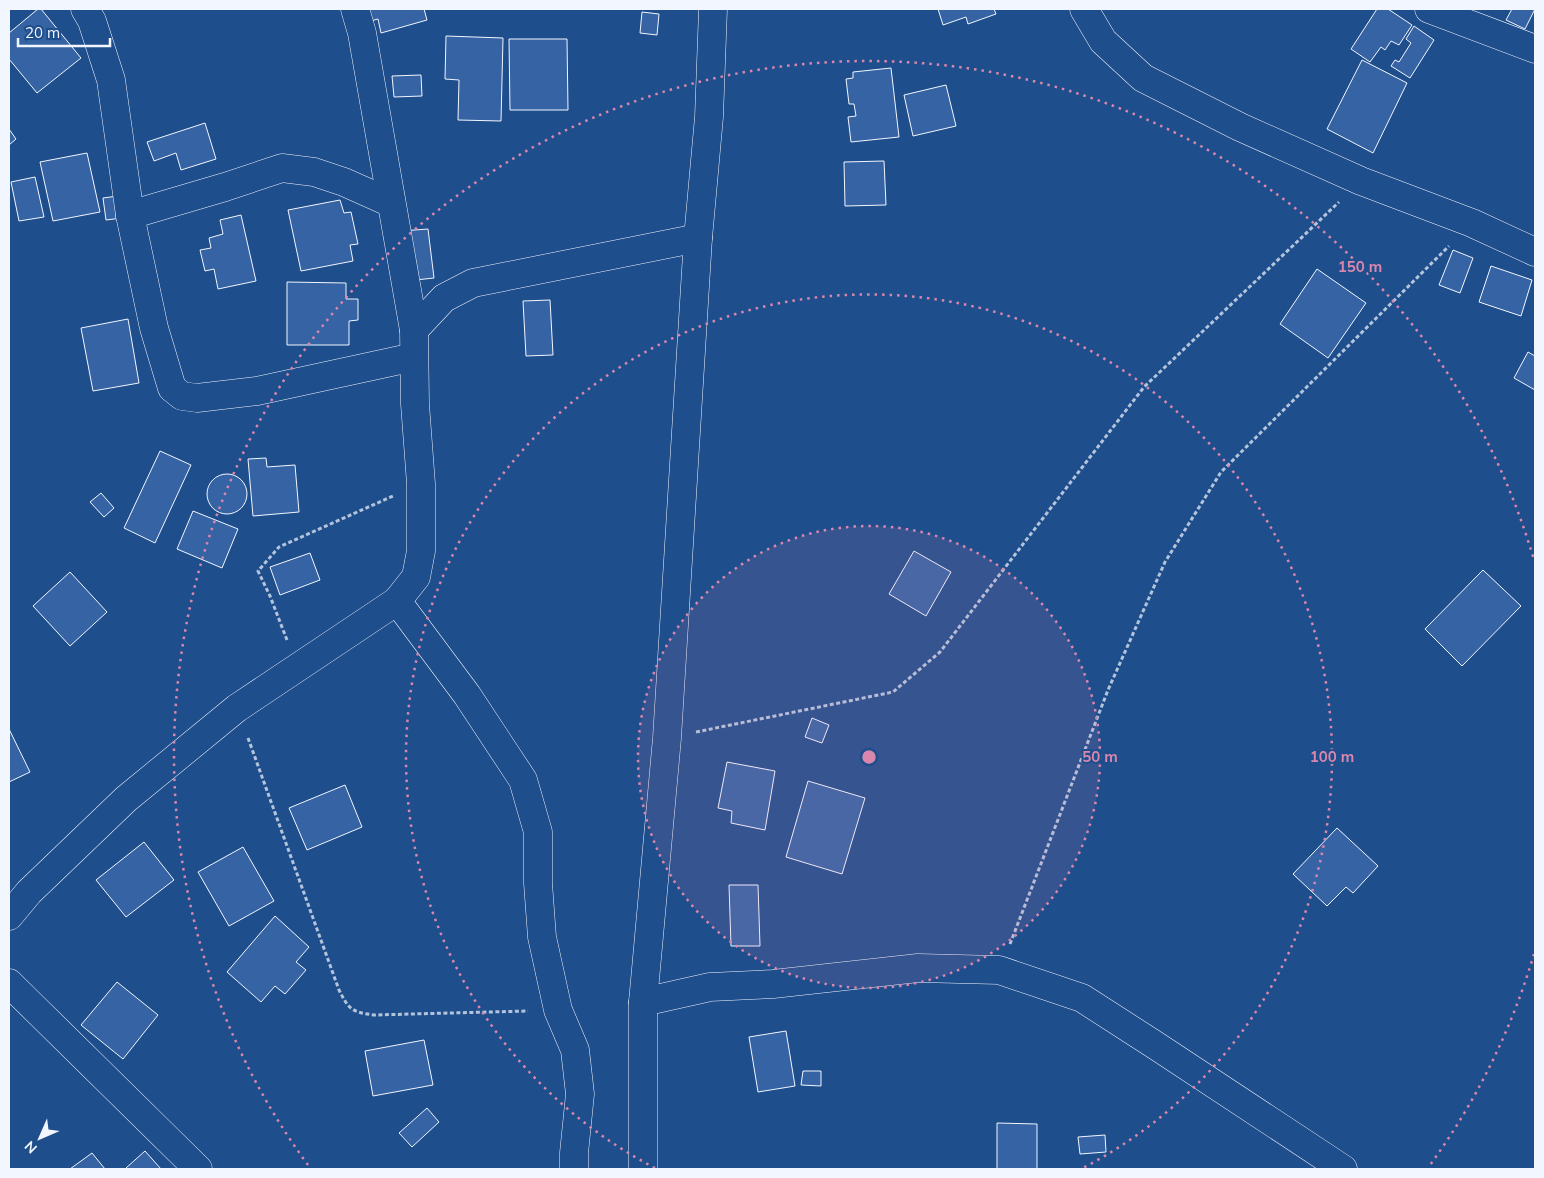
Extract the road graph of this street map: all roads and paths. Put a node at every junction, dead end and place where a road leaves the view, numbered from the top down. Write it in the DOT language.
graph roads {
  1 [pos="85,9"];
  2 [pos="355,9"];
  3 [pos="713,9"];
  4 [pos="1084,9"];
  5 [pos="1429,9"];
  6 [pos="1535,49"];
  7 [pos="1361,181"];
  8 [pos="391,203"];
  9 [pos="130,215"];
  10 [pos="1472,223"];
  11 [pos="698,238"];
  12 [pos="1535,252"];
  13 [pos="414,330"];
  14 [pos="414,358"];
  15 [pos="421,484"];
  16 [pos="397,601"];
  17 [pos="298,668"];
  18 [pos="237,708"];
  19 [pos="667,738"];
  20 [pos="9,916"];
  21 [pos="999,970"];
  22 [pos="9,982"];
  23 [pos="643,1002"];
  24 [pos="558,1010"];
  25 [pos="198,1169"];
  26 [pos="574,1169"];
  27 [pos="643,1169"];
  28 [pos="1342,1169"];
  1 -- 9 [label="street"];
  2 -- 8 [label="street"];
  3 -- 11 [label="street"];
  4 -- 7 [label="street"];
  5 -- 6 [label="street"];
  7 -- 10 [label="street"];
  7 -- 19 [label="path"];
  8 -- 9 [label="street"];
  8 -- 13 [label="street"];
  9 -- 14 [label="street"];
  10 -- 12 [label="street"];
  10 -- 21 [label="path"];
  11 -- 13 [label="street"];
  11 -- 19 [label="street"];
  13 -- 14 [label="street"];
  14 -- 15 [label="street"];
  15 -- 16 [label="street"];
  15 -- 17 [label="path"];
  16 -- 17 [label="street"];
  16 -- 24 [label="street"];
  17 -- 18 [label="street"];
  18 -- 20 [label="street"];
  18 -- 24 [label="path"];
  19 -- 23 [label="street"];
  21 -- 23 [label="street"];
  21 -- 28 [label="street"];
  22 -- 25 [label="street"];
  23 -- 27 [label="street"];
  24 -- 26 [label="street"];
}
